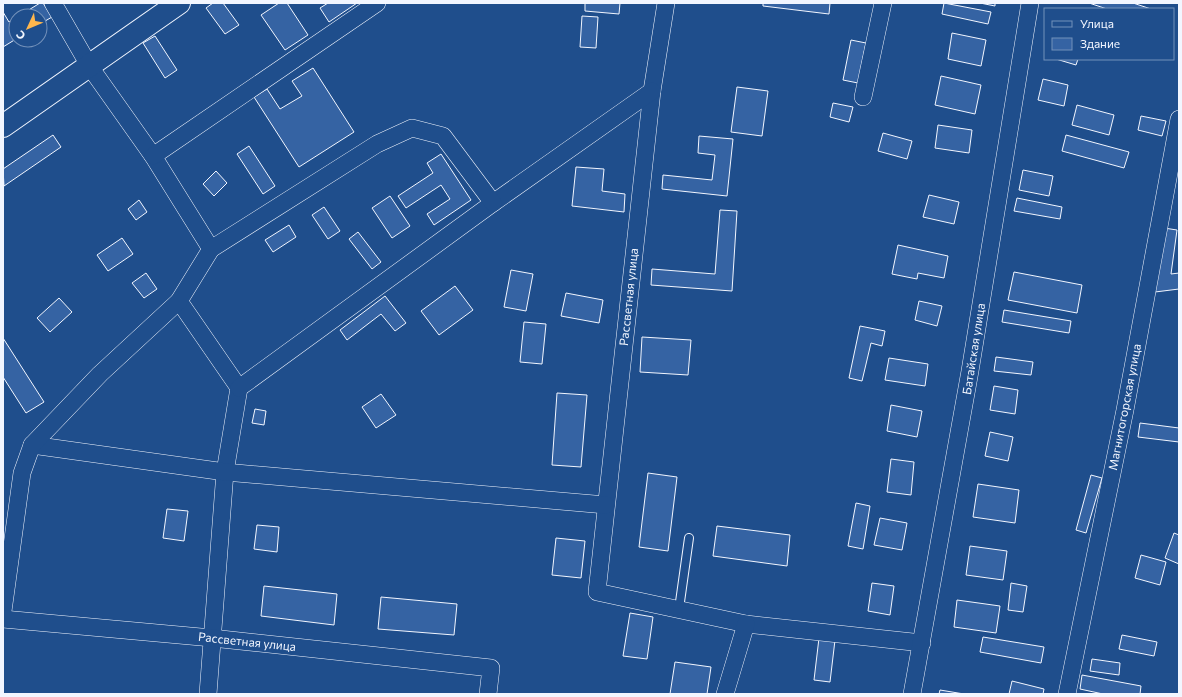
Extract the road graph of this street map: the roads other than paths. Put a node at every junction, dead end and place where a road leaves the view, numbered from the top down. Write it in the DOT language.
graph roads {
  1 [pos="53,3"];
  2 [pos="179,3"];
  3 [pos="377,3"];
  4 [pos="666,3"];
  5 [pos="883,3"];
  6 [pos="1030,3"];
  7 [pos="90,67"];
  8 [pos="652,91"];
  9 [pos="863,97"];
  10 [pos="1179,119"];
  11 [pos="3,126"];
  12 [pos="153,156"];
  13 [pos="493,203"];
  14 [pos="211,249"];
  15 [pos="179,301"];
  16 [pos="238,388"];
  17 [pos="32,445"];
  18 [pos="225,472"];
  19 [pos="606,505"];
  20 [pos="689,538"];
  21 [pos="679,609"];
  22 [pos="3,611"];
  23 [pos="3,619"];
  24 [pos="746,624"];
  25 [pos="212,638"];
  26 [pos="922,643"];
  27 [pos="208,694"];
  28 [pos="488,694"];
  29 [pos="725,694"];
  30 [pos="912,694"];
  31 [pos="1067,694"];
  1 -- 7 [label="street"];
  2 -- 7 [label="street"];
  3 -- 12 [label="street"];
  4 -- 8 [label="street, Рассветная улица"];
  5 -- 9 [label="street"];
  6 -- 26 [label="street, Батайская улица"];
  7 -- 11 [label="street"];
  7 -- 12 [label="street"];
  8 -- 13 [label="street"];
  8 -- 19 [label="street, Рассветная улица"];
  10 -- 31 [label="street, Магнитогорская улица"];
  12 -- 14 [label="street"];
  13 -- 14 [label="street"];
  13 -- 16 [label="street"];
  14 -- 15 [label="street"];
  15 -- 16 [label="street"];
  15 -- 17 [label="street"];
  16 -- 18 [label="street"];
  17 -- 18 [label="street"];
  17 -- 22 [label="street"];
  18 -- 19 [label="street"];
  18 -- 25 [label="street"];
  19 -- 21 [label="street, Рассветная улица"];
  20 -- 21 [label="lane"];
  21 -- 24 [label="street"];
  23 -- 25 [label="street, Рассветная улица"];
  24 -- 26 [label="street"];
  24 -- 29 [label="street"];
  25 -- 27 [label="street"];
  25 -- 28 [label="street, Рассветная улица"];
  26 -- 30 [label="street, Батайская улица"];
}
